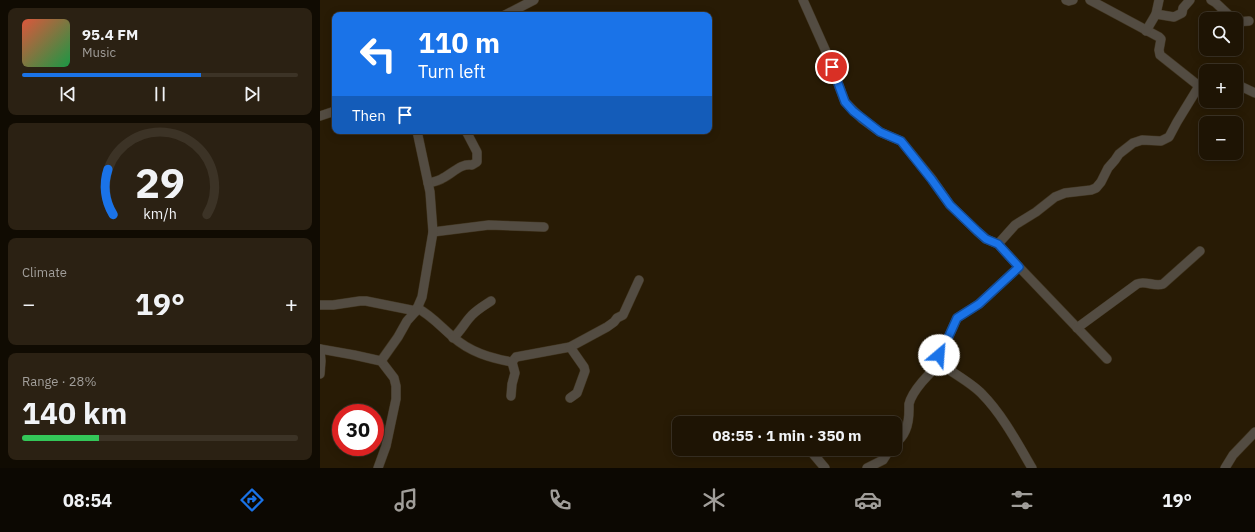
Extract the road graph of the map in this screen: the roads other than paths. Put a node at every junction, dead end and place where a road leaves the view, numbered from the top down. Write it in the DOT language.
graph roads {
  1 [pos="534,0"];
  2 [pos="803,0"];
  3 [pos="1066,0"];
  4 [pos="1073,0"];
  5 [pos="1090,0"];
  6 [pos="1158,0"];
  7 [pos="1190,0"];
  8 [pos="1211,0"];
  9 [pos="511,12"];
  10 [pos="1226,12"];
  11 [pos="1156,14"];
  12 [pos="1243,22"];
  13 [pos="1249,22"];
  14 [pos="1146,31"];
  15 [pos="1199,86"];
  16 [pos="1243,88"];
  17 [pos="1255,94"];
  18 [pos="332,112"];
  19 [pos="320,116"];
  20 [pos="418,134"];
  21 [pos="468,134"];
  22 [pos="428,183"];
  23 [pos="544,227"];
  24 [pos="433,232"];
  25 [pos="998,244"];
  26 [pos="1200,251"];
  27 [pos="1019,267"];
  28 [pos="639,280"];
  29 [pos="491,302"];
  30 [pos="320,305"];
  31 [pos="416,309"];
  32 [pos="1077,328"];
  33 [pos="453,338"];
  34 [pos="570,346"];
  35 [pos="320,349"];
  36 [pos="1107,359"];
  37 [pos="381,361"];
  38 [pos="512,362"];
  39 [pos="940,364"];
  40 [pos="320,374"];
  41 [pos="511,396"];
  42 [pos="570,398"];
  43 [pos="1255,432"];
  44 [pos="902,439"];
  45 [pos="815,456"];
  46 [pos="886,456"];
  47 [pos="873,466"];
  48 [pos="378,468"];
  49 [pos="825,468"];
  50 [pos="1032,468"];
  51 [pos="1225,468"];
  1 -- 9 [label="street"];
  2 -- 25 [label="street"];
  3 -- 4 [label="street"];
  5 -- 14 [label="street"];
  6 -- 11 [label="street"];
  7 -- 11 [label="street"];
  8 -- 10 [label="street"];
  11 -- 14 [label="street"];
  12 -- 13 [label="street"];
  14 -- 15 [label="street"];
  15 -- 25 [label="street"];
  16 -- 17 [label="street"];
  18 -- 19 [label="street"];
  20 -- 22 [label="street"];
  21 -- 22 [label="street"];
  22 -- 24 [label="street"];
  23 -- 24 [label="street"];
  24 -- 31 [label="street"];
  25 -- 27 [label="street"];
  26 -- 32 [label="street"];
  27 -- 32 [label="street"];
  27 -- 39 [label="street"];
  28 -- 34 [label="street"];
  29 -- 33 [label="street"];
  30 -- 31 [label="street"];
  31 -- 33 [label="street"];
  31 -- 37 [label="street"];
  32 -- 36 [label="street"];
  33 -- 38 [label="street"];
  34 -- 38 [label="street"];
  34 -- 42 [label="street"];
  35 -- 37 [label="street"];
  35 -- 40 [label="street"];
  37 -- 48 [label="street"];
  38 -- 41 [label="street"];
  39 -- 44 [label="street"];
  39 -- 50 [label="street"];
  43 -- 51 [label="street"];
  45 -- 49 [label="street"];
  46 -- 47 [label="street"];
}
